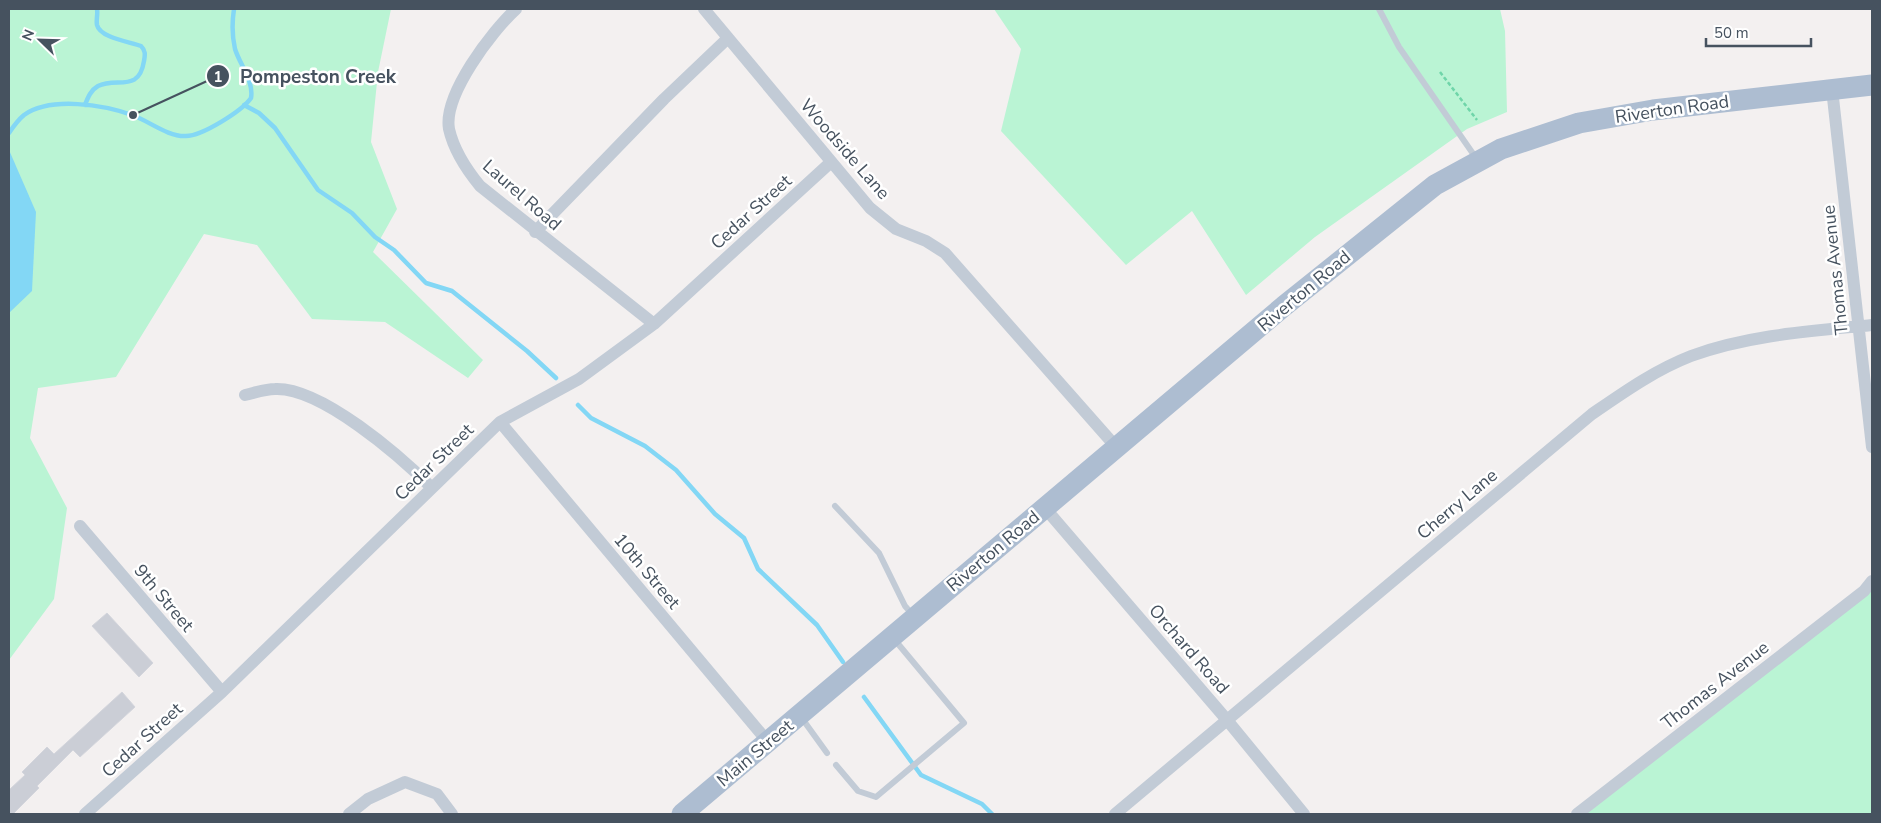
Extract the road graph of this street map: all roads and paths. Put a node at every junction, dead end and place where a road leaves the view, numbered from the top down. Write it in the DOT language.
graph roads {
  1 [pos="516,9"];
  2 [pos="704,9"];
  3 [pos="1379,9"];
  4 [pos="727,39"];
  5 [pos="1440,72"];
  6 [pos="1872,85"];
  7 [pos="1832,89"];
  8 [pos="1477,120"];
  9 [pos="1478,161"];
  10 [pos="830,163"];
  11 [pos="535,232"];
  12 [pos="654,324"];
  13 [pos="1872,324"];
  14 [pos="1858,326"];
  15 [pos="245,395"];
  16 [pos="500,422"];
  17 [pos="1872,447"];
  18 [pos="1117,448"];
  19 [pos="432,488"];
  20 [pos="835,506"];
  21 [pos="1045,508"];
  22 [pos="80,526"];
  23 [pos="1872,581"];
  24 [pos="914,617"];
  25 [pos="892,636"];
  26 [pos="828,691"];
  27 [pos="222,692"];
  28 [pos="799,715"];
  29 [pos="1227,720"];
  30 [pos="768,742"];
  31 [pos="827,753"];
  32 [pos="836,765"];
  33 [pos="85,814"];
  34 [pos="349,814"];
  35 [pos="452,814"];
  36 [pos="682,814"];
  37 [pos="1115,814"];
  38 [pos="1304,814"];
  39 [pos="1577,814"];
  1 -- 11 [label="street, Laurel Road"];
  2 -- 4 [label="street, Woodside Lane"];
  3 -- 9 [label="lane"];
  4 -- 10 [label="street, Woodside Lane"];
  4 -- 11 [label="street"];
  5 -- 8 [label="path"];
  6 -- 7 [label="main road, Riverton Road"];
  7 -- 9 [label="main road, Riverton Road"];
  7 -- 14 [label="street, Thomas Avenue"];
  9 -- 18 [label="main road, Riverton Road"];
  10 -- 12 [label="street, Cedar Street"];
  10 -- 18 [label="street, Woodside Lane"];
  11 -- 12 [label="street, Laurel Road"];
  12 -- 16 [label="street, Cedar Street"];
  13 -- 14 [label="street, Cherry Lane"];
  14 -- 17 [label="street, Thomas Avenue"];
  14 -- 29 [label="street, Cherry Lane"];
  15 -- 19 [label="street"];
  16 -- 19 [label="street, Cedar Street"];
  16 -- 30 [label="street, 10th Street"];
  18 -- 21 [label="main road, Riverton Road"];
  19 -- 27 [label="street, Cedar Street"];
  20 -- 24 [label="lane"];
  21 -- 24 [label="main road, Riverton Road"];
  21 -- 29 [label="street, Orchard Road"];
  22 -- 27 [label="street, 9th Street"];
  23 -- 39 [label="street, Thomas Avenue"];
  24 -- 25 [label="main road, Riverton Road"];
  25 -- 26 [label="main road, Riverton Road"];
  25 -- 32 [label="lane"];
  26 -- 28 [label="main road, Main Street"];
  27 -- 33 [label="street, Cedar Street"];
  28 -- 30 [label="main road, Main Street"];
  28 -- 31 [label="lane"];
  29 -- 37 [label="street, Cherry Lane"];
  29 -- 38 [label="street, Orchard Road"];
  30 -- 36 [label="main road, Main Street"];
  34 -- 35 [label="street"];
}
